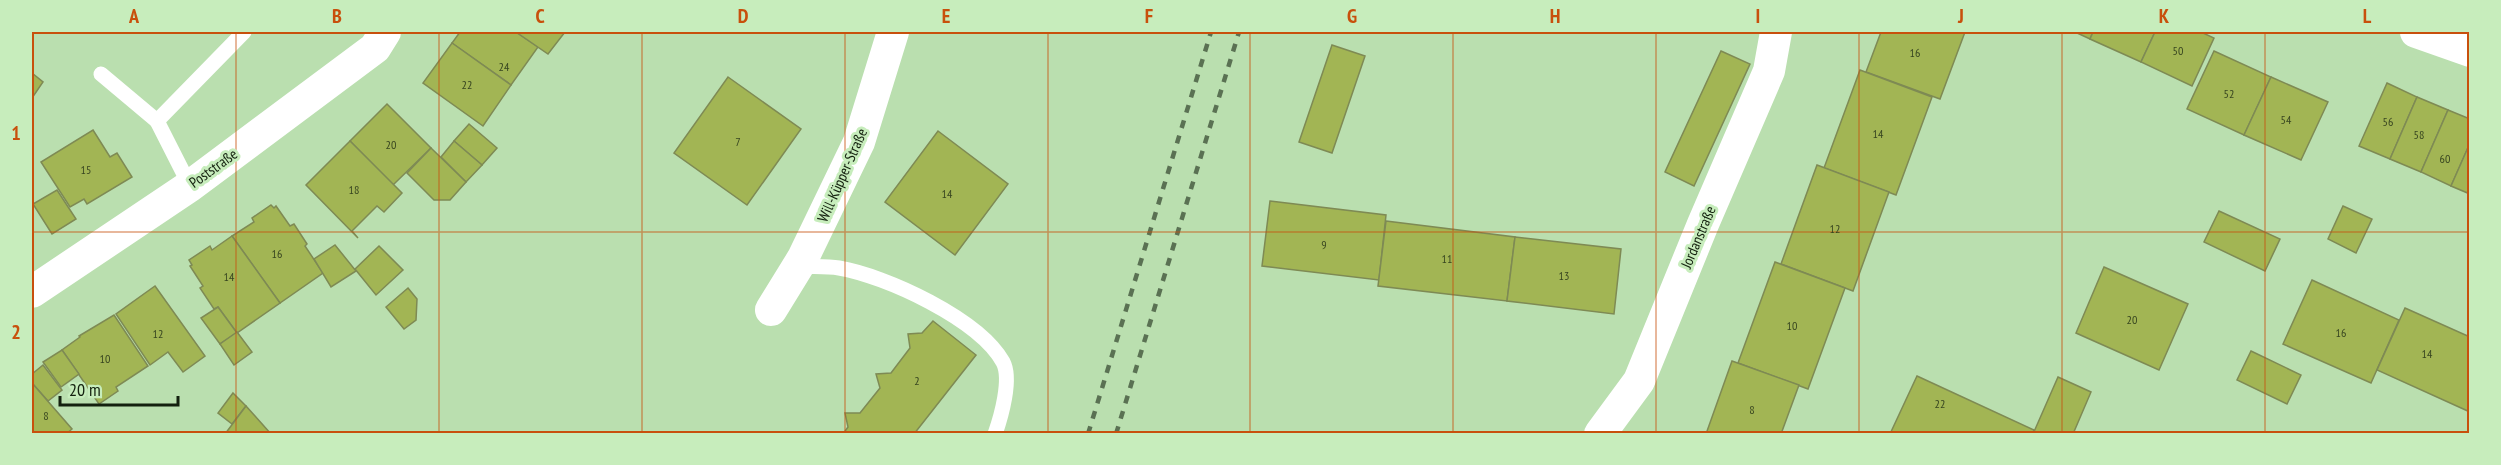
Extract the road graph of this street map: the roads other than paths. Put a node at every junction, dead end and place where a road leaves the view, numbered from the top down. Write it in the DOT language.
graph roads {
  1 [pos="244,32"];
  2 [pos="385,32"];
  3 [pos="893,32"];
  4 [pos="1776,32"];
  5 [pos="2416,32"];
  6 [pos="2469,51"];
  7 [pos="101,74"];
  8 [pos="157,121"];
  9 [pos="190,186"];
  10 [pos="798,266"];
  11 [pos="32,292"];
  12 [pos="771,310"];
  13 [pos="995,434"];
  14 [pos="1600,434"];
  1 -- 8 [label="lane"];
  2 -- 9 [label="street, Poststraße"];
  3 -- 10 [label="street, Will-Küpper-Straße"];
  4 -- 14 [label="street, Jordanstraße"];
  5 -- 6 [label="street"];
  7 -- 8 [label="lane"];
  8 -- 9 [label="lane"];
  9 -- 11 [label="street, Poststraße"];
  10 -- 12 [label="street, Will-Küpper-Straße"];
  10 -- 13 [label="lane"];
}
